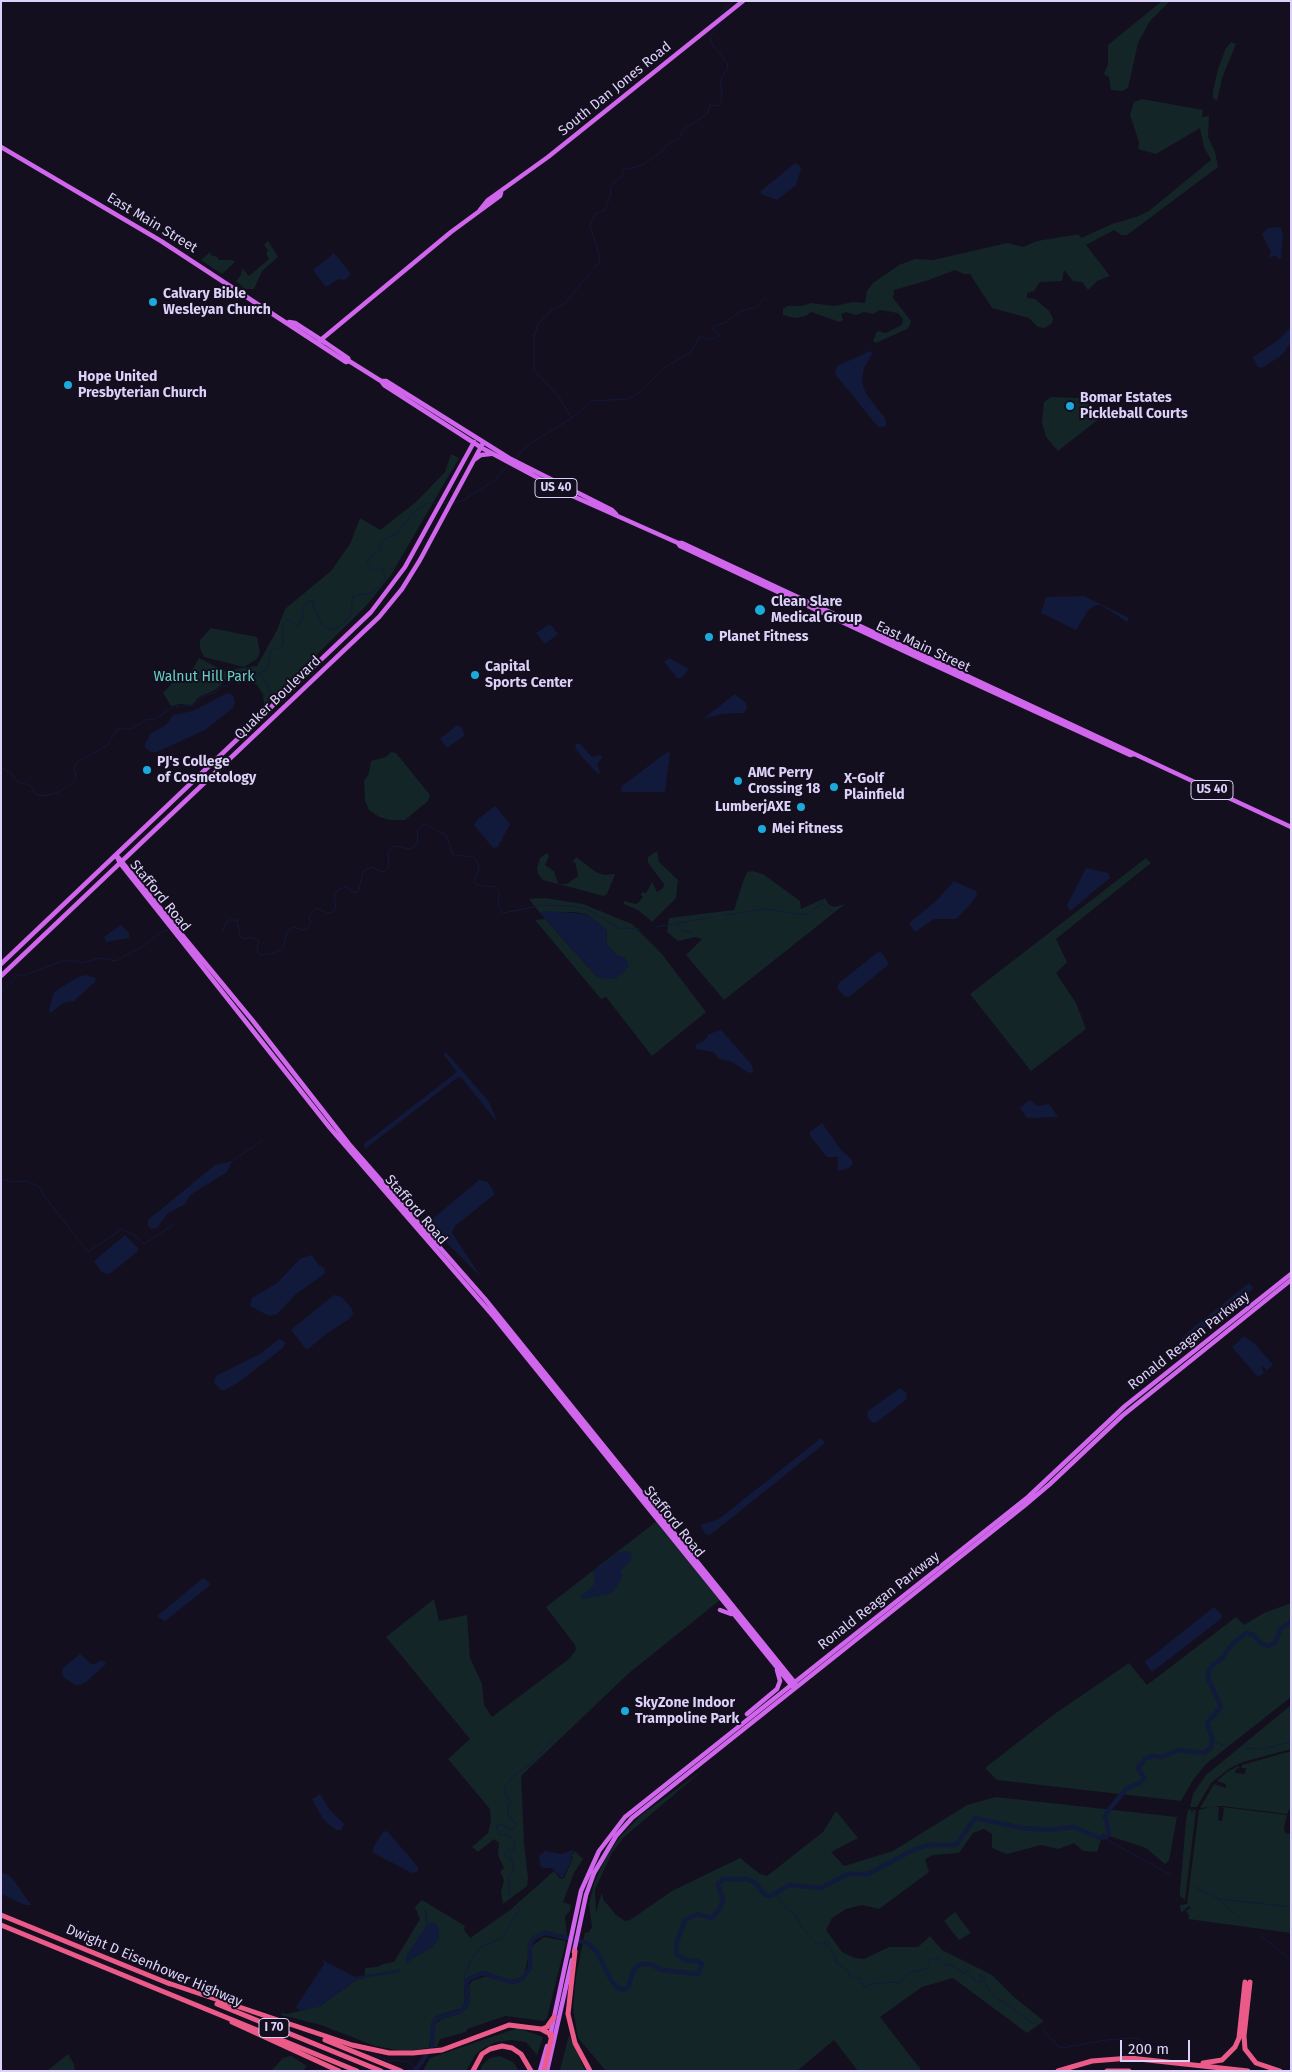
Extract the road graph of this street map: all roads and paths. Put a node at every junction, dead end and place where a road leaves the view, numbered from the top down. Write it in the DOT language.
graph roads {
  1 [pos="743,1"];
  2 [pos="1,147"];
  3 [pos="319,341"];
  4 [pos="381,381"];
  5 [pos="461,435"];
  6 [pos="474,440"];
  7 [pos="482,445"];
  8 [pos="468,450"];
  9 [pos="492,454"];
  10 [pos="473,460"];
  11 [pos="507,460"];
  12 [pos="678,543"];
  13 [pos="1134,754"];
  14 [pos="1291,827"];
  15 [pos="116,855"];
  16 [pos="122,862"];
  17 [pos="1,964"];
  18 [pos="1,976"];
  19 [pos="1291,1274"];
  20 [pos="1291,1280"];
  21 [pos="720,1610"];
  22 [pos="754,1638"];
  23 [pos="771,1660"];
  24 [pos="792,1683"];
  25 [pos="796,1688"];
  26 [pos="717,1743"];
  27 [pos="1,1915"];
  28 [pos="1,1925"];
  29 [pos="575,1949"];
  30 [pos="168,1983"];
  31 [pos="168,1993"];
  32 [pos="554,2017"];
  33 [pos="287,2024"];
  34 [pos="541,2029"];
  35 [pos="551,2032"];
  36 [pos="279,2044"];
  37 [pos="550,2046"];
  38 [pos="548,2054"];
  39 [pos="1156,2060"];
  40 [pos="332,2071"];
  41 [pos="338,2071"];
  42 [pos="357,2071"];
  43 [pos="381,2071"];
  44 [pos="401,2071"];
  45 [pos="473,2071"];
  46 [pos="531,2071"];
  47 [pos="540,2071"];
  48 [pos="546,2071"];
  49 [pos="590,2071"];
  50 [pos="1059,2071"];
  51 [pos="1107,2071"];
  52 [pos="1129,2071"];
  53 [pos="1248,2071"];
  54 [pos="1280,2071"];
  1 -- 3 [label="main road, South Dan Jones Road"];
  2 -- 3 [label="main road, East Main Street / US 40"];
  3 -- 4 [label="main road, East Main Street / US 40"];
  4 -- 5 [label="main road, East Main Street / US 40"];
  4 -- 6 [label="main road, East Main Street / US 40"];
  5 -- 6 [label="main road, East Main Street / US 40"];
  5 -- 8 [label="main road"];
  6 -- 7 [label="main road, East Main Street / US 40"];
  6 -- 8 [label="main road, Quaker Boulevard"];
  7 -- 9 [label="main road, East Main Street / US 40"];
  7 -- 10 [label="main road, Quaker Boulevard"];
  7 -- 11 [label="main road, East Main Street / US 40"];
  8 -- 15 [label="main road, Quaker Boulevard"];
  9 -- 10 [label="main road"];
  9 -- 11 [label="main road, East Main Street / US 40"];
  10 -- 16 [label="main road, Quaker Boulevard"];
  11 -- 12 [label="main road, East Main Street / US 40"];
  12 -- 13 [label="main road, East Main Street / US 40"];
  12 -- 13 [label="main road, East Main Street / US 40"];
  13 -- 14 [label="main road, East Main Street / US 40"];
  15 -- 16 [label="main road, Stafford Road"];
  15 -- 17 [label="main road, Quaker Boulevard"];
  16 -- 18 [label="main road, Quaker Boulevard"];
  16 -- 22 [label="main road, Stafford Road"];
  16 -- 24 [label="main road, Stafford Road"];
  19 -- 24 [label="main road, Ronald Reagan Parkway"];
  20 -- 25 [label="main road, Ronald Reagan Parkway"];
  21 -- 22 [label="main road"];
  22 -- 23 [label="main road, Stafford Road"];
  23 -- 24 [label="main road, Stafford Road"];
  23 -- 26 [label="main road"];
  24 -- 25 [label="main road, Stafford Road"];
  24 -- 26 [label="main road, Ronald Reagan Parkway"];
  25 -- 29 [label="main road, Ronald Reagan Parkway"];
  26 -- 32 [label="main road, Ronald Reagan Parkway"];
  27 -- 30 [label="highway, Dwight D Eisenhower Highway / I 70"];
  28 -- 31 [label="highway, Dwight D Eisenhower Highway / I 70"];
  29 -- 37 [label="main road, Ronald Reagan Parkway"];
  29 -- 49 [label="highway"];
  30 -- 33 [label="highway"];
  30 -- 43 [label="highway, Dwight D Eisenhower Highway / I 70"];
  31 -- 36 [label="highway"];
  31 -- 42 [label="highway, Dwight D Eisenhower Highway / I 70"];
  32 -- 34 [label="highway"];
  32 -- 35 [label="main road, Ronald Reagan Parkway"];
  33 -- 34 [label="highway"];
  33 -- 44 [label="highway"];
  34 -- 35 [label="highway"];
  35 -- 37 [label="highway"];
  36 -- 40 [label="highway"];
  36 -- 41 [label="highway"];
  37 -- 38 [label="highway"];
  38 -- 47 [label="main road"];
  38 -- 48 [label="highway"];
  39 -- 50 [label="highway"];
  39 -- 53 [label="highway"];
  39 -- 54 [label="highway"];
  45 -- 46 [label="highway"];
  51 -- 52 [label="highway"];
}
